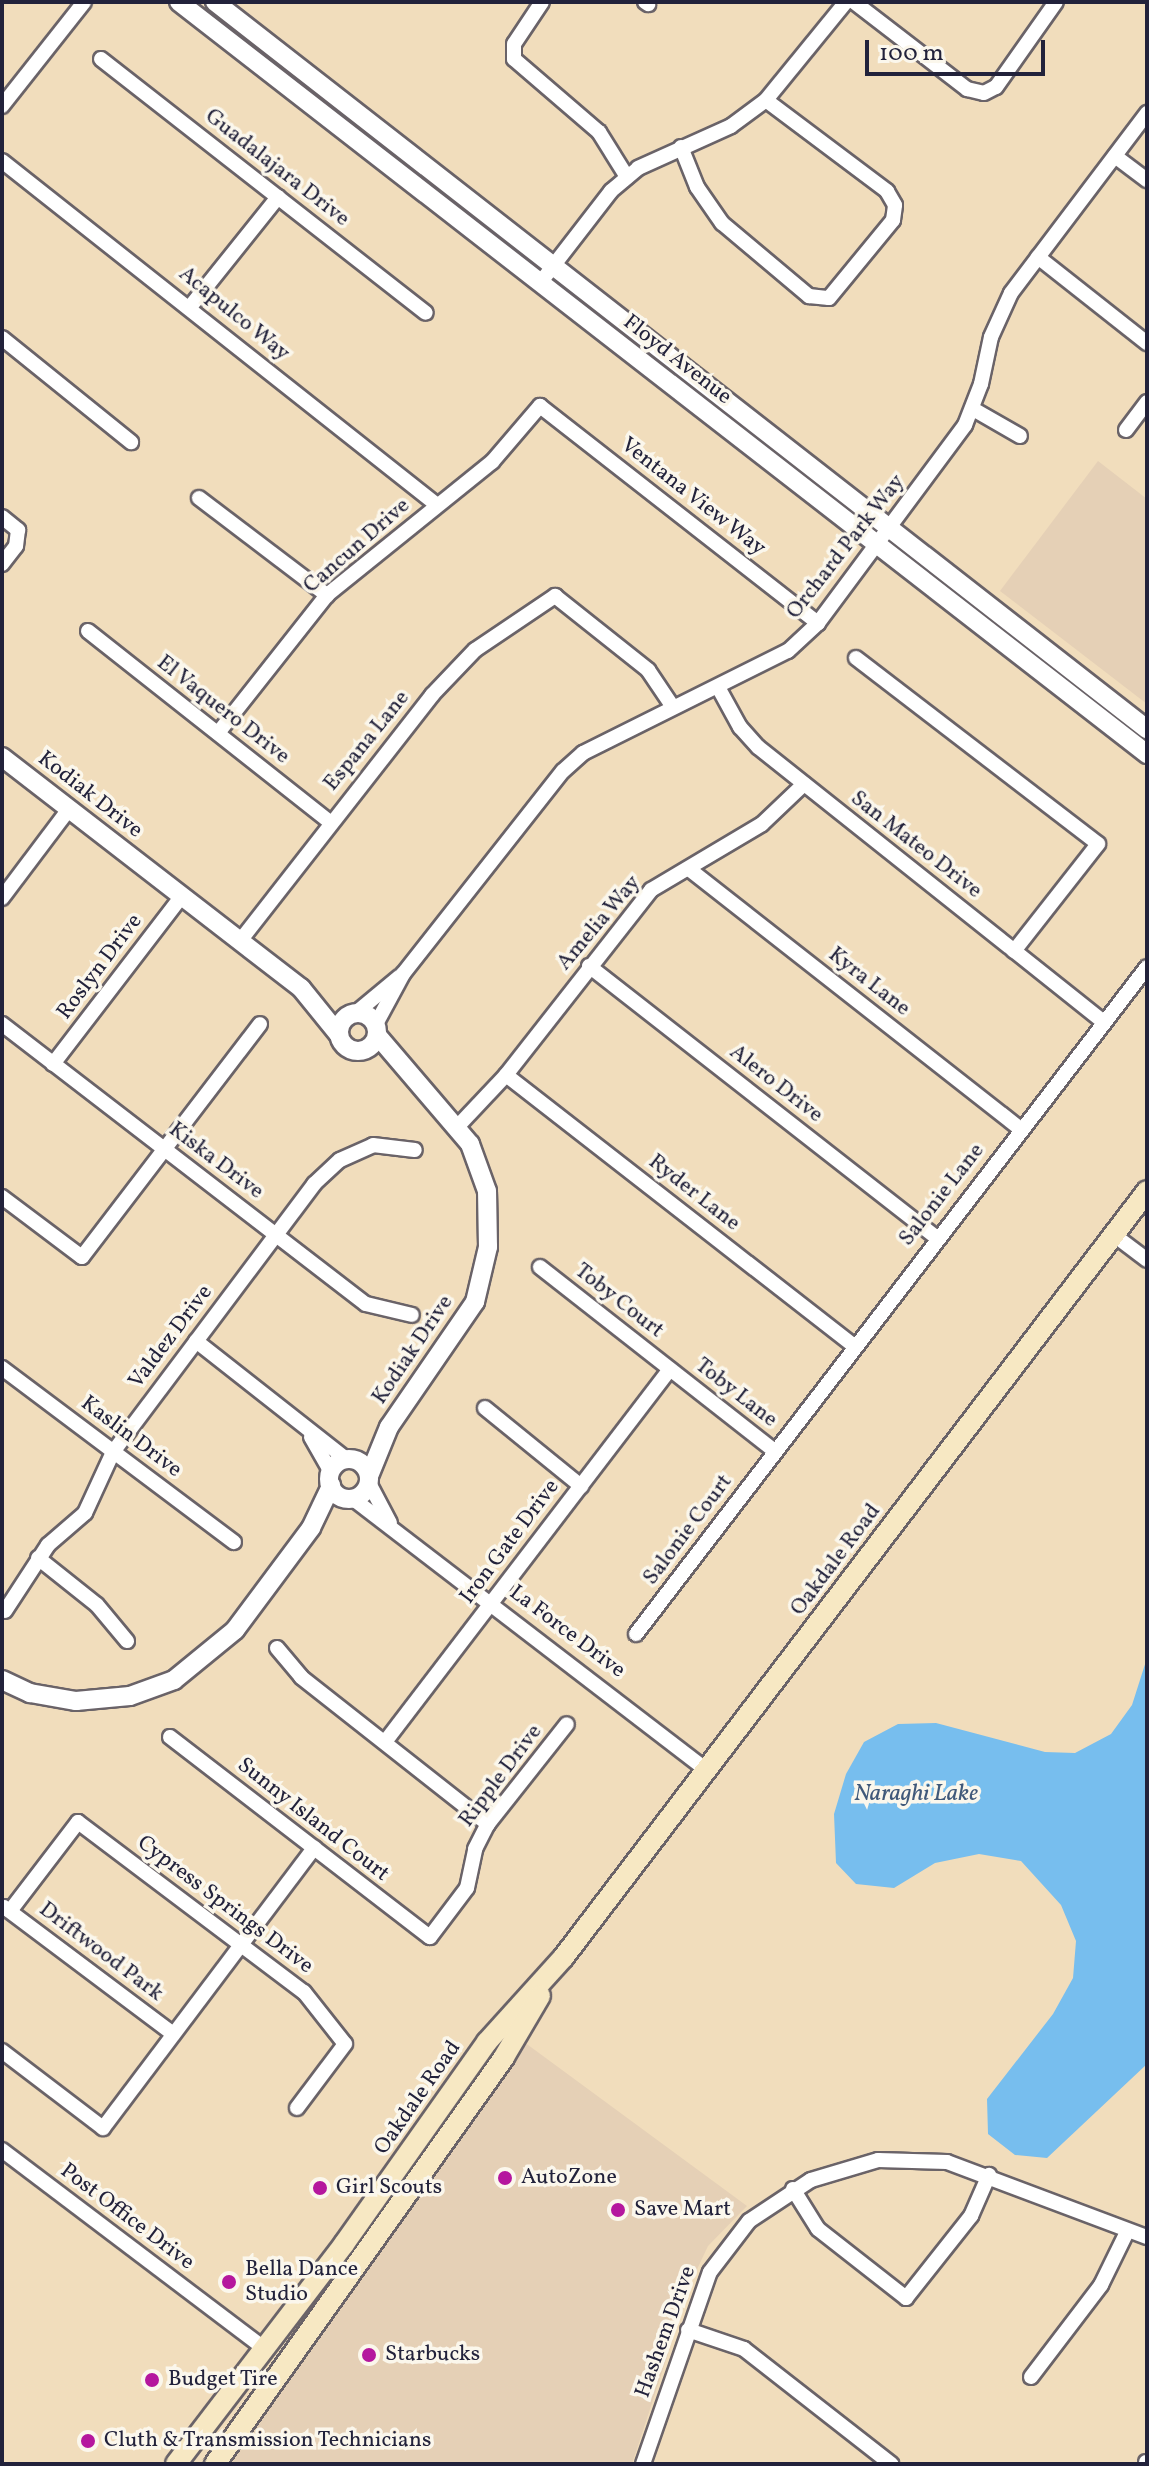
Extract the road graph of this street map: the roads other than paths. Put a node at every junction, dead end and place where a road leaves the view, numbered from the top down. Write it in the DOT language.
graph roads {
  1 [pos="84,2"];
  2 [pos="179,2"];
  3 [pos="215,2"];
  4 [pos="542,2"];
  5 [pos="846,2"];
  6 [pos="854,2"];
  7 [pos="1056,2"];
  8 [pos="101,59"];
  9 [pos="766,100"];
  10 [pos="2,106"];
  11 [pos="1147,113"];
  12 [pos="681,147"];
  13 [pos="1115,156"];
  14 [pos="2,161"];
  15 [pos="627,177"];
  16 [pos="1147,180"];
  17 [pos="278,197"];
  18 [pos="1038,257"];
  19 [pos="553,266"];
  20 [pos="540,283"];
  21 [pos="190,307"];
  22 [pos="426,313"];
  23 [pos="2,338"];
  24 [pos="1147,343"];
  25 [pos="1147,402"];
  26 [pos="540,406"];
  27 [pos="973,409"];
  28 [pos="1126,430"];
  29 [pos="1020,436"];
  30 [pos="131,442"];
  31 [pos="199,498"];
  32 [pos="437,505"];
  33 [pos="2,517"];
  34 [pos="889,529"];
  35 [pos="876,547"];
  36 [pos="2,564"];
  37 [pos="327,595"];
  38 [pos="818,623"];
  39 [pos="88,631"];
  40 [pos="856,658"];
  41 [pos="718,687"];
  42 [pos="673,707"];
  43 [pos="1147,729"];
  44 [pos="218,733"];
  45 [pos="1147,754"];
  46 [pos="2,757"];
  47 [pos="804,784"];
  48 [pos="69,809"];
  49 [pos="331,823"];
  50 [pos="689,869"];
  51 [pos="182,896"];
  52 [pos="2,898"];
  53 [pos="240,941"];
  54 [pos="1014,951"];
  55 [pos="589,966"];
  56 [pos="1147,967"];
  57 [pos="403,974"];
  58 [pos="301,988"];
  59 [pos="354,1013"];
  60 [pos="1104,1022"];
  61 [pos="2,1024"];
  62 [pos="260,1024"];
  63 [pos="377,1030"];
  64 [pos="339,1035"];
  65 [pos="363,1050"];
  66 [pos="53,1064"];
  67 [pos="506,1075"];
  68 [pos="419,1082"];
  69 [pos="458,1126"];
  70 [pos="1021,1129"];
  71 [pos="163,1148"];
  72 [pos="415,1150"];
  73 [pos="1147,1191"];
  74 [pos="2,1197"];
  75 [pos="276,1234"];
  76 [pos="1114,1235"];
  77 [pos="936,1237"];
  78 [pos="1147,1260"];
  79 [pos="540,1267"];
  80 [pos="412,1315"];
  81 [pos="196,1341"];
  82 [pos="855,1347"];
  83 [pos="670,1369"];
  84 [pos="4,1373"];
  85 [pos="485,1408"];
  86 [pos="389,1427"];
  87 [pos="306,1430"];
  88 [pos="775,1451"];
  89 [pos="113,1452"];
  90 [pos="348,1459"];
  91 [pos="331,1479"];
  92 [pos="369,1480"];
  93 [pos="581,1486"];
  94 [pos="349,1498"];
  95 [pos="311,1528"];
  96 [pos="398,1533"];
  97 [pos="234,1542"];
  98 [pos="38,1558"];
  99 [pos="491,1604"];
  100 [pos="5,1611"];
  101 [pos="636,1634"];
  102 [pos="127,1641"];
  103 [pos="277,1648"];
  104 [pos="2,1680"];
  105 [pos="567,1724"];
  106 [pos="170,1737"];
  107 [pos="385,1742"];
  108 [pos="707,1770"];
  109 [pos="488,1824"];
  110 [pos="314,1848"];
  111 [pos="6,1908"];
  112 [pos="430,1937"];
  113 [pos="240,1945"];
  114 [pos="563,1958"];
  115 [pos="173,2034"];
  116 [pos="487,2042"];
  117 [pos="2,2051"];
  118 [pos="297,2108"];
  119 [pos="2,2150"];
  120 [pos="427,2166"];
  121 [pos="989,2175"];
  122 [pos="793,2189"];
  123 [pos="1127,2232"];
  124 [pos="1147,2237"];
  125 [pos="688,2330"];
  126 [pos="264,2348"];
  127 [pos="1031,2377"];
  128 [pos="649,2462"];
  129 [pos="176,2464"];
  130 [pos="215,2464"];
  131 [pos="891,2464"];
  1 -- 10 [label="street"];
  2 -- 20 [label="street, Floyd Avenue"];
  3 -- 19 [label="street, Floyd Avenue"];
  4 -- 15 [label="street"];
  5 -- 9 [label="street"];
  6 -- 7 [label="street"];
  8 -- 17 [label="street, Guadalajara Drive"];
  9 -- 12 [label="street"];
  9 -- 12 [label="street"];
  11 -- 13 [label="street, Orchard Park Way"];
  12 -- 15 [label="street"];
  13 -- 16 [label="street"];
  13 -- 18 [label="street, Orchard Park Way"];
  14 -- 21 [label="street, Acapulco Way"];
  15 -- 19 [label="street"];
  17 -- 21 [label="street"];
  17 -- 22 [label="street, Guadalajara Drive"];
  18 -- 24 [label="street"];
  18 -- 27 [label="street, Orchard Park Way"];
  19 -- 20 [label="street"];
  19 -- 34 [label="street, Floyd Avenue"];
  20 -- 35 [label="street, Floyd Avenue"];
  21 -- 32 [label="street, Acapulco Way"];
  23 -- 30 [label="street"];
  25 -- 28 [label="street"];
  26 -- 32 [label="street, Cancun Drive"];
  26 -- 38 [label="street, Ventana View Way"];
  27 -- 29 [label="street"];
  27 -- 34 [label="street, Orchard Park Way"];
  31 -- 37 [label="street"];
  32 -- 37 [label="street, Cancun Drive"];
  33 -- 36 [label="street"];
  34 -- 35 [label="street, Orchard Park Way"];
  34 -- 43 [label="street, Floyd Avenue"];
  35 -- 38 [label="street, Orchard Park Way"];
  35 -- 45 [label="street, Floyd Avenue"];
  37 -- 44 [label="street, Cancun Drive"];
  38 -- 41 [label="street, Orchard Park Way"];
  39 -- 44 [label="street, El Vaquero Drive"];
  40 -- 54 [label="street"];
  41 -- 42 [label="street, Orchard Park Way"];
  41 -- 47 [label="street, San Mateo Drive"];
  42 -- 49 [label="street, Espana Lane"];
  42 -- 57 [label="street, Orchard Park Way"];
  44 -- 49 [label="street, El Vaquero Drive"];
  46 -- 48 [label="street, Kodiak Drive"];
  47 -- 50 [label="street, Amelia Way"];
  47 -- 54 [label="street, San Mateo Drive"];
  48 -- 51 [label="street, Kodiak Drive"];
  48 -- 52 [label="street"];
  49 -- 53 [label="street, Espana Lane"];
  50 -- 55 [label="street, Amelia Way"];
  50 -- 70 [label="street, Kyra Lane"];
  51 -- 53 [label="street, Kodiak Drive"];
  51 -- 66 [label="street, Roslyn Drive"];
  53 -- 58 [label="street, Kodiak Drive"];
  54 -- 60 [label="street, San Mateo Drive"];
  55 -- 67 [label="street, Amelia Way"];
  55 -- 77 [label="street, Alero Drive"];
  56 -- 60 [label="street, Salonie Lane"];
  57 -- 59 [label="street, Orchard Park Way"];
  57 -- 63 [label="street, Orchard Park Way"];
  58 -- 59 [label="street, Kodiak Drive"];
  58 -- 64 [label="street, Kodiak Drive"];
  59 -- 63 [label="street"];
  59 -- 64 [label="street"];
  60 -- 70 [label="street, Salonie Lane"];
  61 -- 66 [label="street, Kiska Drive"];
  62 -- 71 [label="street"];
  63 -- 65 [label="street"];
  63 -- 68 [label="street, Kodiak Drive"];
  64 -- 65 [label="street"];
  65 -- 68 [label="street, Kodiak Drive"];
  66 -- 71 [label="street, Kiska Drive"];
  67 -- 69 [label="street, Amelia Way"];
  67 -- 82 [label="street, Ryder Lane"];
  68 -- 69 [label="street, Kodiak Drive"];
  69 -- 86 [label="street, Kodiak Drive"];
  70 -- 77 [label="street, Salonie Lane"];
  71 -- 74 [label="street"];
  71 -- 75 [label="street, Kiska Drive"];
  72 -- 75 [label="street, Valdez Drive"];
  73 -- 76 [label="main road, Oakdale Road"];
  75 -- 80 [label="street, Kiska Drive"];
  75 -- 81 [label="street, Valdez Drive"];
  76 -- 78 [label="street"];
  76 -- 108 [label="main road, Oakdale Road"];
  77 -- 82 [label="street, Salonie Lane"];
  79 -- 83 [label="street, Toby Court"];
  81 -- 87 [label="street, La Force Drive"];
  81 -- 89 [label="street, Valdez Drive"];
  82 -- 88 [label="street, Salonie Lane"];
  83 -- 88 [label="street, Toby Lane"];
  83 -- 93 [label="street, Iron Gate Drive"];
  84 -- 89 [label="street, Kaslin Drive"];
  85 -- 93 [label="street"];
  86 -- 90 [label="street, Kodiak Drive"];
  86 -- 92 [label="street, Kodiak Drive"];
  87 -- 90 [label="street, La Force Drive"];
  87 -- 91 [label="street, La Force Drive"];
  88 -- 101 [label="street, Salonie Court"];
  89 -- 97 [label="street, Kaslin Drive"];
  89 -- 98 [label="street, Valdez Drive"];
  90 -- 91 [label="street"];
  90 -- 92 [label="street, La Force Drive"];
  91 -- 94 [label="street, La Force Drive"];
  91 -- 95 [label="street"];
  92 -- 94 [label="street"];
  92 -- 96 [label="street, La Force Drive"];
  93 -- 99 [label="street, Iron Gate Drive"];
  94 -- 95 [label="street"];
  94 -- 96 [label="street, La Force Drive"];
  95 -- 104 [label="street"];
  96 -- 99 [label="street, La Force Drive"];
  98 -- 100 [label="street, Valdez Drive"];
  98 -- 102 [label="street"];
  99 -- 107 [label="street, Iron Gate Drive"];
  99 -- 108 [label="street, La Force Drive"];
  103 -- 107 [label="street"];
  105 -- 109 [label="street, Ripple Drive"];
  106 -- 110 [label="street, Sunny Island Court"];
  107 -- 109 [label="street"];
  108 -- 114 [label="main road, Oakdale Road"];
  109 -- 112 [label="street, Ripple Drive"];
  110 -- 112 [label="street, Sunny Island Court"];
  110 -- 113 [label="street"];
  111 -- 113 [label="street, Cypress Springs Drive"];
  111 -- 115 [label="street, Driftwood Park"];
  113 -- 115 [label="street"];
  113 -- 118 [label="street, Cypress Springs Drive"];
  114 -- 116 [label="main road, Oakdale Road"];
  114 -- 120 [label="main road, Oakdale Road"];
  115 -- 117 [label="street"];
  116 -- 120 [label="main road"];
  116 -- 126 [label="main road, Oakdale Road"];
  119 -- 126 [label="street, Post Office Drive"];
  120 -- 130 [label="main road, Oakdale Road"];
  121 -- 122 [label="street, Hashem Drive"];
  121 -- 122 [label="street"];
  121 -- 123 [label="street, Hashem Drive"];
  122 -- 125 [label="street, Hashem Drive"];
  123 -- 124 [label="street, Hashem Drive"];
  123 -- 127 [label="street"];
  125 -- 128 [label="street, Hashem Drive"];
  125 -- 131 [label="street"];
  126 -- 129 [label="main road, Oakdale Road"];
}
